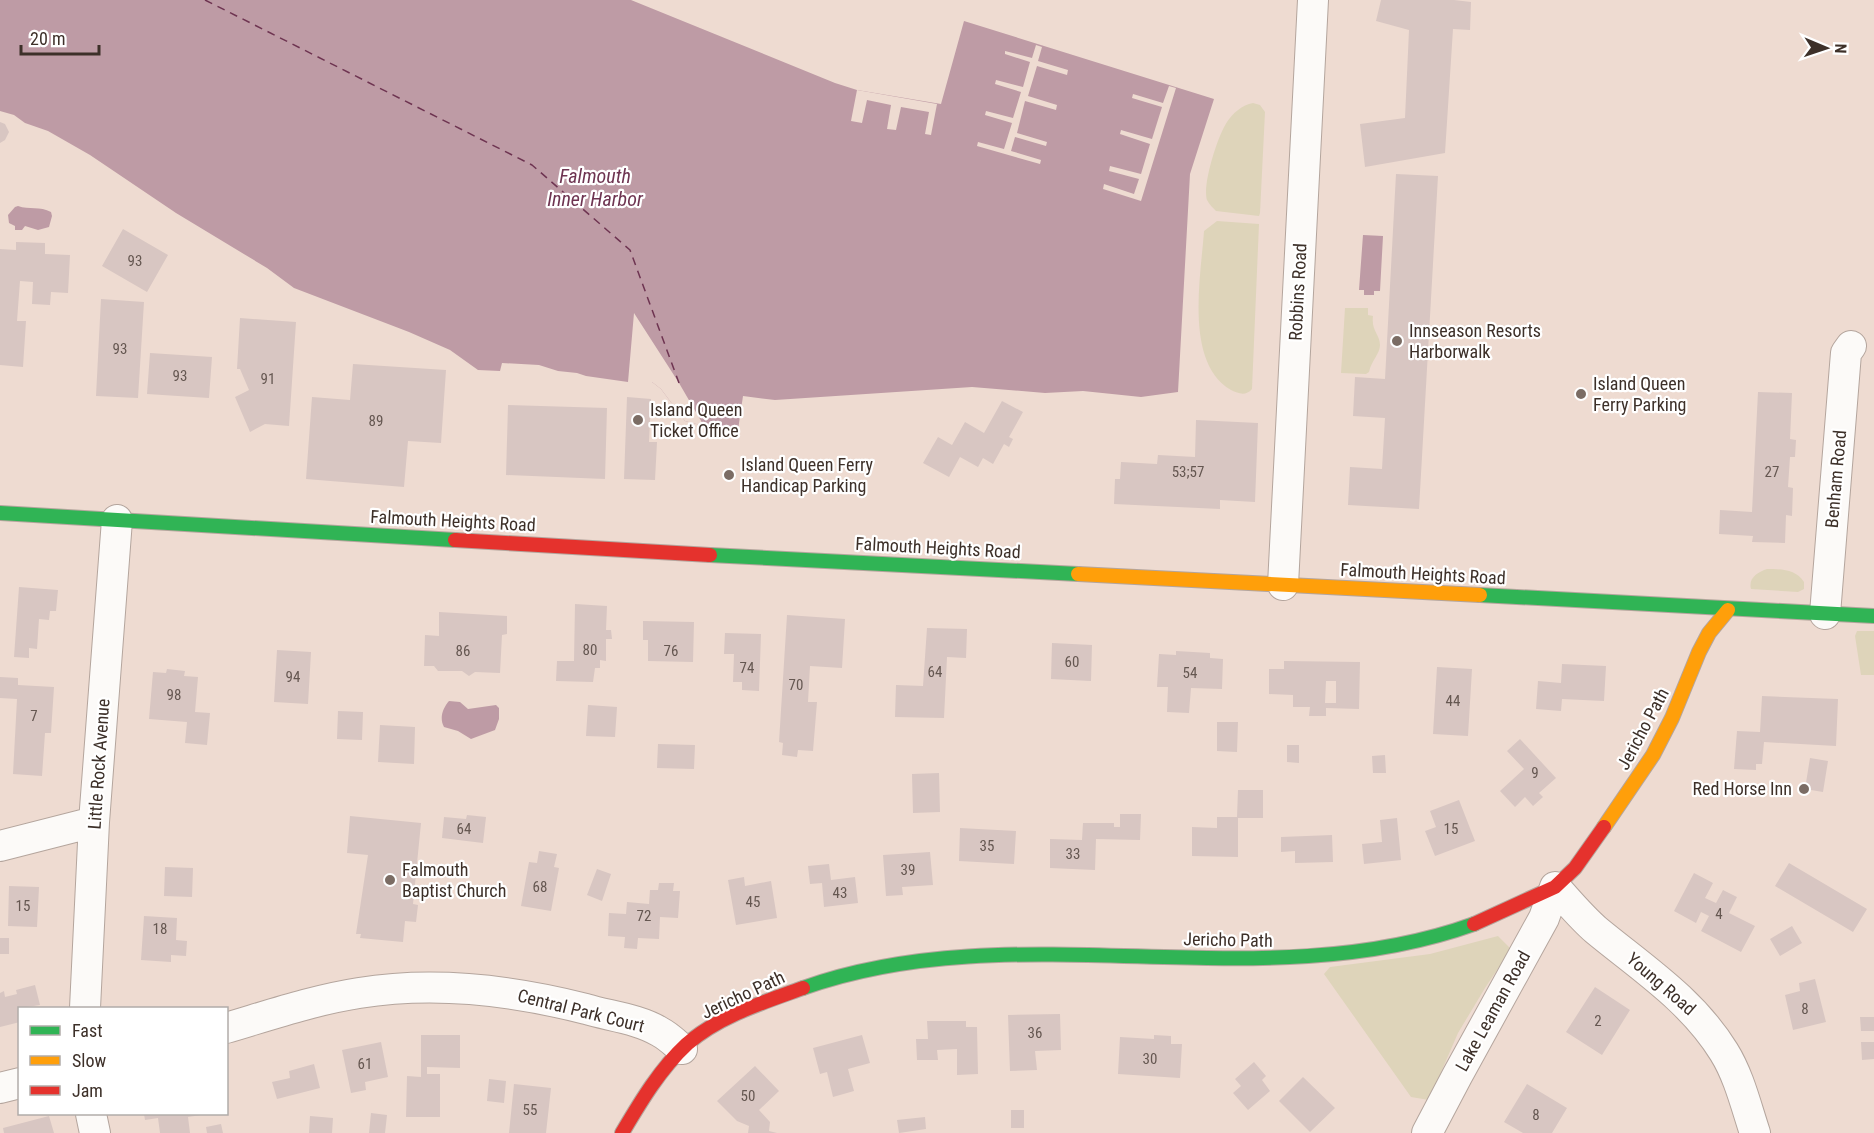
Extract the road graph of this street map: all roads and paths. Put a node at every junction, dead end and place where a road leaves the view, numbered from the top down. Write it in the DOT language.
graph roads {
  1 [pos="1313,0"];
  2 [pos="1851,346"];
  3 [pos="0,513"];
  4 [pos="117,520"];
  5 [pos="1283,585"];
  6 [pos="1728,610"];
  7 [pos="1825,614"];
  8 [pos="1874,616"];
  9 [pos="94,822"];
  10 [pos="0,846"];
  11 [pos="1555,887"];
  12 [pos="85,1007"];
  13 [pos="228,1027"];
  14 [pos="682,1048"];
  15 [pos="18,1084"];
  16 [pos="0,1088"];
  17 [pos="91,1115"];
  18 [pos="95,1133"];
  19 [pos="622,1133"];
  20 [pos="1427,1133"];
  21 [pos="1755,1133"];
  1 -- 5 [label="street, Robbins Road"];
  2 -- 7 [label="street, Benham Road"];
  3 -- 4 [label="main road, Falmouth Heights Road"];
  4 -- 5 [label="main road, Falmouth Heights Road"];
  4 -- 9 [label="street, Little Rock Avenue"];
  5 -- 6 [label="main road, Falmouth Heights Road"];
  6 -- 7 [label="main road, Falmouth Heights Road"];
  6 -- 11 [label="main road, Jericho Path"];
  7 -- 8 [label="main road, Falmouth Heights Road"];
  9 -- 10 [label="street"];
  9 -- 12 [label="street, Little Rock Avenue"];
  11 -- 14 [label="main road, Jericho Path"];
  11 -- 20 [label="street, Lake Leaman Road"];
  11 -- 21 [label="street, Young Road"];
  13 -- 14 [label="street, Central Park Court"];
  14 -- 19 [label="main road, Jericho Path"];
  15 -- 16 [label="street"];
  17 -- 18 [label="street"];
}
